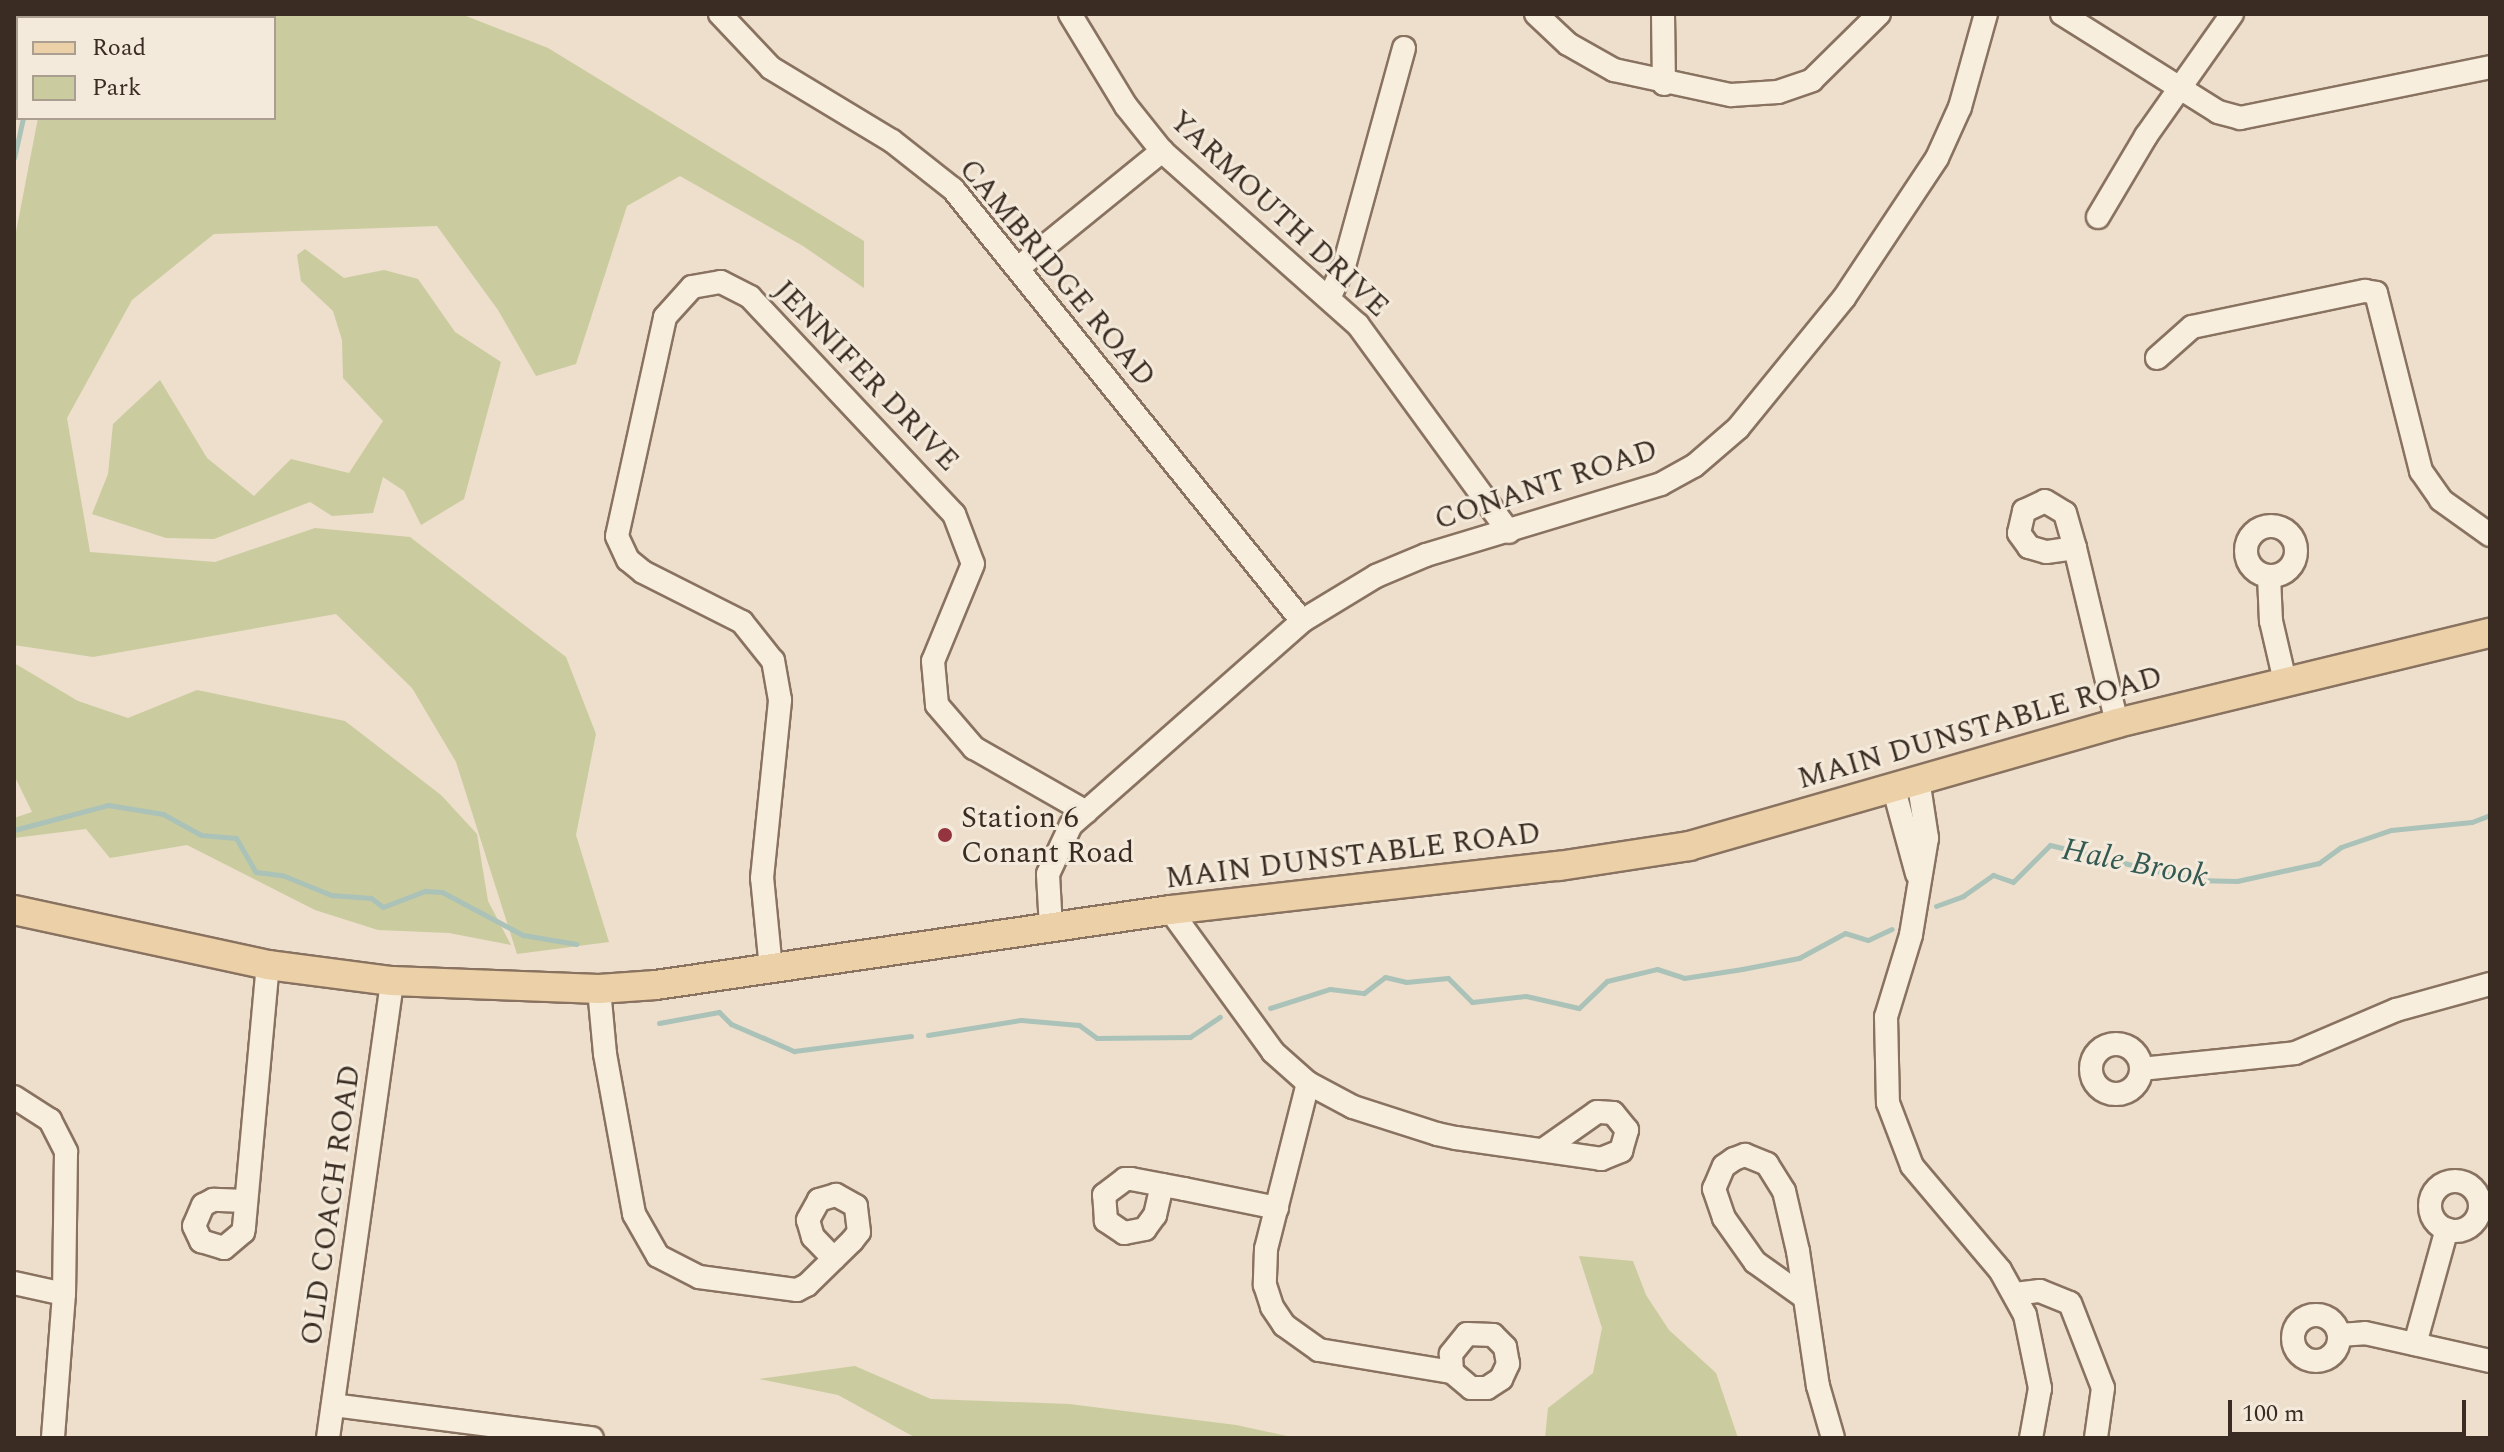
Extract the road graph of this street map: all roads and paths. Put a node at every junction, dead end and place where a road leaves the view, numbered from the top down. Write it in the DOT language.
graph roads {
  1 [pos="720,14"];
  2 [pos="1070,14"];
  3 [pos="1536,14"];
  4 [pos="1663,14"];
  5 [pos="1879,14"];
  6 [pos="1986,14"];
  7 [pos="2062,14"];
  8 [pos="2232,14"];
  9 [pos="1404,48"];
  10 [pos="2490,67"];
  11 [pos="1664,84"];
  12 [pos="2179,89"];
  13 [pos="1162,151"];
  14 [pos="2098,217"];
  15 [pos="1018,268"];
  16 [pos="1330,296"];
  17 [pos="2157,358"];
  18 [pos="1509,532"];
  19 [pos="2490,535"];
  20 [pos="2075,548"];
  21 [pos="2269,576"];
  22 [pos="1302,621"];
  23 [pos="2490,633"];
  24 [pos="2285,681"];
  25 [pos="2117,723"];
  26 [pos="1906,783"];
  27 [pos="1086,812"];
  28 [pos="14,910"];
  29 [pos="1170,910"];
  30 [pos="1051,928"];
  31 [pos="268,965"];
  32 [pos="771,969"];
  33 [pos="392,981"];
  34 [pos="2490,984"];
  35 [pos="599,989"];
  36 [pos="2141,1069"];
  37 [pos="1308,1083"];
  38 [pos="14,1097"];
  39 [pos="1543,1150"];
  40 [pos="1162,1185"];
  41 [pos="2484,1198"];
  42 [pos="246,1201"];
  43 [pos="1277,1208"];
  44 [pos="2447,1229"];
  45 [pos="834,1259"];
  46 [pos="14,1283"];
  47 [pos="64,1294"];
  48 [pos="2015,1294"];
  49 [pos="1804,1297"];
  50 [pos="2339,1335"];
  51 [pos="2415,1344"];
  52 [pos="2490,1361"];
  53 [pos="1452,1372"];
  54 [pos="333,1405"];
  55 [pos="53,1438"];
  56 [pos="328,1438"];
  57 [pos="592,1438"];
  58 [pos="1833,1438"];
  59 [pos="2031,1438"];
  60 [pos="2096,1438"];
  1 -- 15 [label="street, CAMBRIDGE ROAD"];
  2 -- 13 [label="street, YARMOUTH DRIVE"];
  3 -- 11 [label="street"];
  4 -- 11 [label="street"];
  5 -- 11 [label="street"];
  6 -- 18 [label="street, CONANT ROAD"];
  7 -- 12 [label="street"];
  8 -- 12 [label="street"];
  9 -- 16 [label="street"];
  10 -- 12 [label="street"];
  12 -- 14 [label="street"];
  13 -- 15 [label="street"];
  13 -- 16 [label="street, YARMOUTH DRIVE"];
  15 -- 22 [label="street, CAMBRIDGE ROAD"];
  16 -- 18 [label="street, YARMOUTH DRIVE"];
  17 -- 19 [label="street"];
  18 -- 22 [label="street, CONANT ROAD"];
  20 -- 25 [label="street"];
  21 -- 24 [label="street"];
  22 -- 27 [label="street, CONANT ROAD"];
  23 -- 24 [label="main road, MAIN DUNSTABLE ROAD"];
  24 -- 25 [label="main road, MAIN DUNSTABLE ROAD"];
  25 -- 26 [label="main road, MAIN DUNSTABLE ROAD"];
  26 -- 29 [label="main road, MAIN DUNSTABLE ROAD"];
  26 -- 48 [label="street"];
  27 -- 30 [label="street, CONANT ROAD"];
  27 -- 32 [label="street, JENNIFER DRIVE"];
  28 -- 31 [label="main road, MAIN DUNSTABLE ROAD"];
  29 -- 30 [label="main road, MAIN DUNSTABLE ROAD"];
  29 -- 37 [label="street"];
  30 -- 32 [label="main road, MAIN DUNSTABLE ROAD"];
  31 -- 33 [label="main road, MAIN DUNSTABLE ROAD"];
  31 -- 42 [label="street"];
  32 -- 35 [label="main road, MAIN DUNSTABLE ROAD"];
  33 -- 35 [label="main road, MAIN DUNSTABLE ROAD"];
  33 -- 54 [label="street, OLD COACH ROAD"];
  34 -- 36 [label="street"];
  35 -- 45 [label="street"];
  37 -- 39 [label="street"];
  37 -- 43 [label="street"];
  38 -- 47 [label="street"];
  40 -- 43 [label="street"];
  41 -- 44 [label="street"];
  41 -- 44 [label="street"];
  43 -- 53 [label="street"];
  44 -- 51 [label="street"];
  46 -- 47 [label="street"];
  47 -- 55 [label="street"];
  48 -- 59 [label="street"];
  48 -- 60 [label="street"];
  49 -- 49 [label="street"];
  49 -- 58 [label="street"];
  50 -- 51 [label="street"];
  51 -- 52 [label="street"];
  54 -- 56 [label="street, OLD COACH ROAD"];
  54 -- 57 [label="street"];
}
